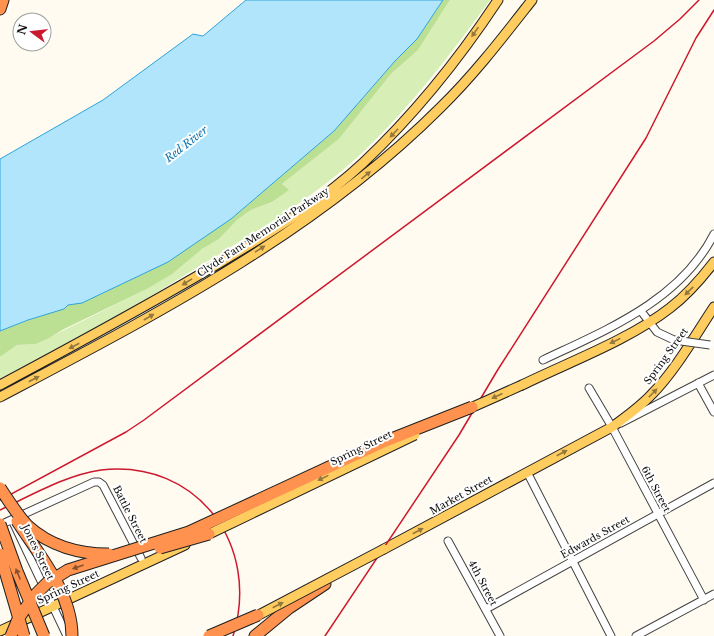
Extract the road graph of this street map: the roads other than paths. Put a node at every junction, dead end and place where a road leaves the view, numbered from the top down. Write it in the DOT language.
graph roads {
  1 [pos="3,0"];
  2 [pos="498,0"];
  3 [pos="532,0"];
  4 [pos="0,9"];
  5 [pos="714,234"];
  6 [pos="714,262"];
  7 [pos="714,307"];
  8 [pos="641,311"];
  9 [pos="649,322"];
  10 [pos="712,345"];
  11 [pos="543,360"];
  12 [pos="714,375"];
  13 [pos="698,383"];
  14 [pos="0,385"];
  15 [pos="589,388"];
  16 [pos="0,397"];
  17 [pos="472,407"];
  18 [pos="714,412"];
  19 [pos="612,427"];
  20 [pos="527,472"];
  21 [pos="714,483"];
  22 [pos="0,489"];
  23 [pos="657,513"];
  24 [pos="12,520"];
  25 [pos="0,524"];
  26 [pos="209,534"];
  27 [pos="448,541"];
  28 [pos="0,554"];
  29 [pos="140,558"];
  30 [pos="571,561"];
  31 [pos="343,571"];
  32 [pos="714,594"];
  33 [pos="704,600"];
  34 [pos="53,606"];
  35 [pos="486,609"];
  36 [pos="258,615"];
  37 [pos="0,631"];
  38 [pos="11,636"];
  39 [pos="24,636"];
  40 [pos="44,636"];
  41 [pos="67,636"];
  42 [pos="72,636"];
  43 [pos="209,636"];
  44 [pos="218,636"];
  45 [pos="255,636"];
  46 [pos="500,636"];
  47 [pos="611,636"];
  48 [pos="636,636"];
  1 -- 4 [label="highway"];
  2 -- 14 [label="main road, Clyde Fant Memorial Parkway, one-way"];
  16 -- 3 [label="main road, Clyde Fant Memorial Parkway, one-way"];
  5 -- 8 [label="street"];
  6 -- 9 [label="main road, Spring Street, one-way"];
  19 -- 7 [label="main road, Spring Street, one-way"];
  8 -- 9 [label="street"];
  8 -- 11 [label="street"];
  9 -- 10 [label="street, bridge"];
  9 -- 17 [label="main road, Spring Street, one-way, bridge"];
  12 -- 13 [label="street, Market Street"];
  13 -- 18 [label="street"];
  13 -- 19 [label="street, Market Street"];
  15 -- 19 [label="street, 6th Street"];
  17 -- 26 [label="main road, Spring Street, one-way, bridge"];
  17 -- 38 [label="highway, one-way, bridge"];
  20 -- 19 [label="main road, Market Street, one-way"];
  19 -- 23 [label="street, 6th Street"];
  20 -- 30 [label="street"];
  31 -- 20 [label="main road, Market Street, one-way, bridge"];
  21 -- 23 [label="street, Edwards Street"];
  22 -- 26 [label="highway, bridge"];
  22 -- 42 [label="highway, bridge"];
  23 -- 30 [label="street, Edwards Street"];
  23 -- 33 [label="street, 6th Street"];
  24 -- 25 [label="street"];
  24 -- 29 [label="street, Battle Street"];
  24 -- 34 [label="street, Jones Street"];
  40 -- 25 [label="highway, one-way, bridge"];
  26 -- 34 [label="main road, Spring Street, bridge"];
  27 -- 35 [label="street, 4th Street"];
  28 -- 39 [label="highway, bridge"];
  30 -- 35 [label="street, Edwards Street"];
  30 -- 47 [label="street"];
  36 -- 31 [label="main road, Market Street, one-way, bridge"];
  31 -- 45 [label="highway, bridge"];
  32 -- 33 [label="street"];
  33 -- 48 [label="street"];
  34 -- 37 [label="main road, Spring Street"];
  34 -- 41 [label="street, Jones Street"];
  35 -- 46 [label="street, 4th Street"];
  36 -- 43 [label="highway, bridge"];
  36 -- 44 [label="main road, Market Street, bridge"];
}
